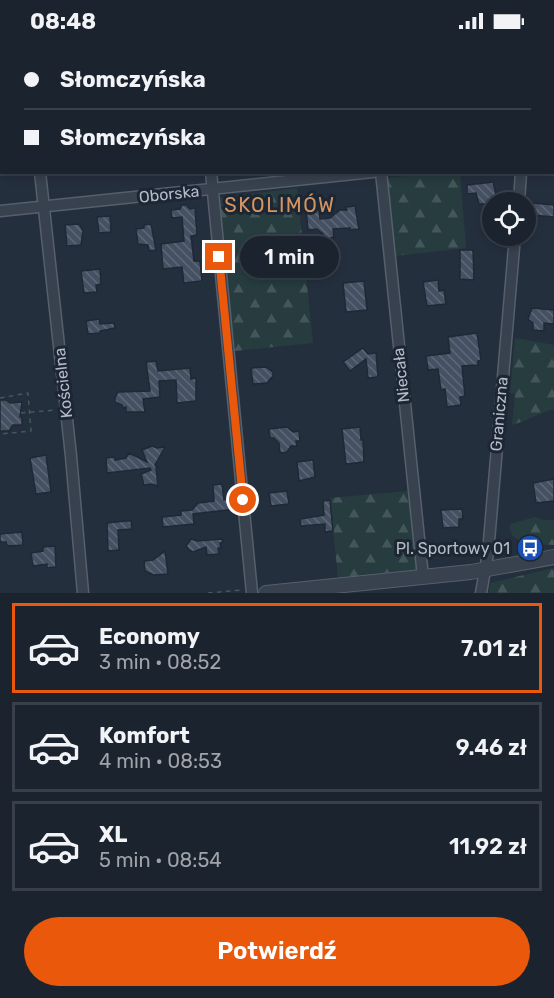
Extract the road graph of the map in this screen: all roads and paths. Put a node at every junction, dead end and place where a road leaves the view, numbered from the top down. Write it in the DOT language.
graph roads {
  1 [pos="40,174"];
  2 [pos="211,174"];
  3 [pos="355,174"];
  4 [pos="381,174"];
  5 [pos="521,174"];
  6 [pos="212,190"];
  7 [pos="520,192"];
  8 [pos="43,207"];
  9 [pos="0,211"];
  10 [pos="514,246"];
  11 [pos="0,398"];
  12 [pos="59,410"];
  13 [pos="29,412"];
  14 [pos="21,413"];
  15 [pos="0,434"];
  16 [pos="554,557"];
  17 [pos="485,570"];
  18 [pos="423,577"];
  19 [pos="83,593"];
  20 [pos="252,593"];
  21 [pos="266,593"];
  22 [pos="481,593"];
  1 -- 8 [label="street, Kościelna"];
  2 -- 6 [label="street"];
  3 -- 6 [label="street, Oborska"];
  4 -- 18 [label="street, Niecała"];
  5 -- 7 [label="street"];
  6 -- 8 [label="street, Oborska"];
  6 -- 20 [label="street"];
  8 -- 9 [label="street, Oborska"];
  8 -- 19 [label="street, Kościelna"];
  10 -- 17 [label="street, Graniczna"];
  11 -- 13 [label="path"];
  12 -- 13 [label="path"];
  13 -- 14 [label="path"];
  13 -- 15 [label="path"];
  16 -- 17 [label="street"];
  17 -- 18 [label="street"];
  17 -- 22 [label="street, Graniczna"];
  18 -- 21 [label="street"];
}
